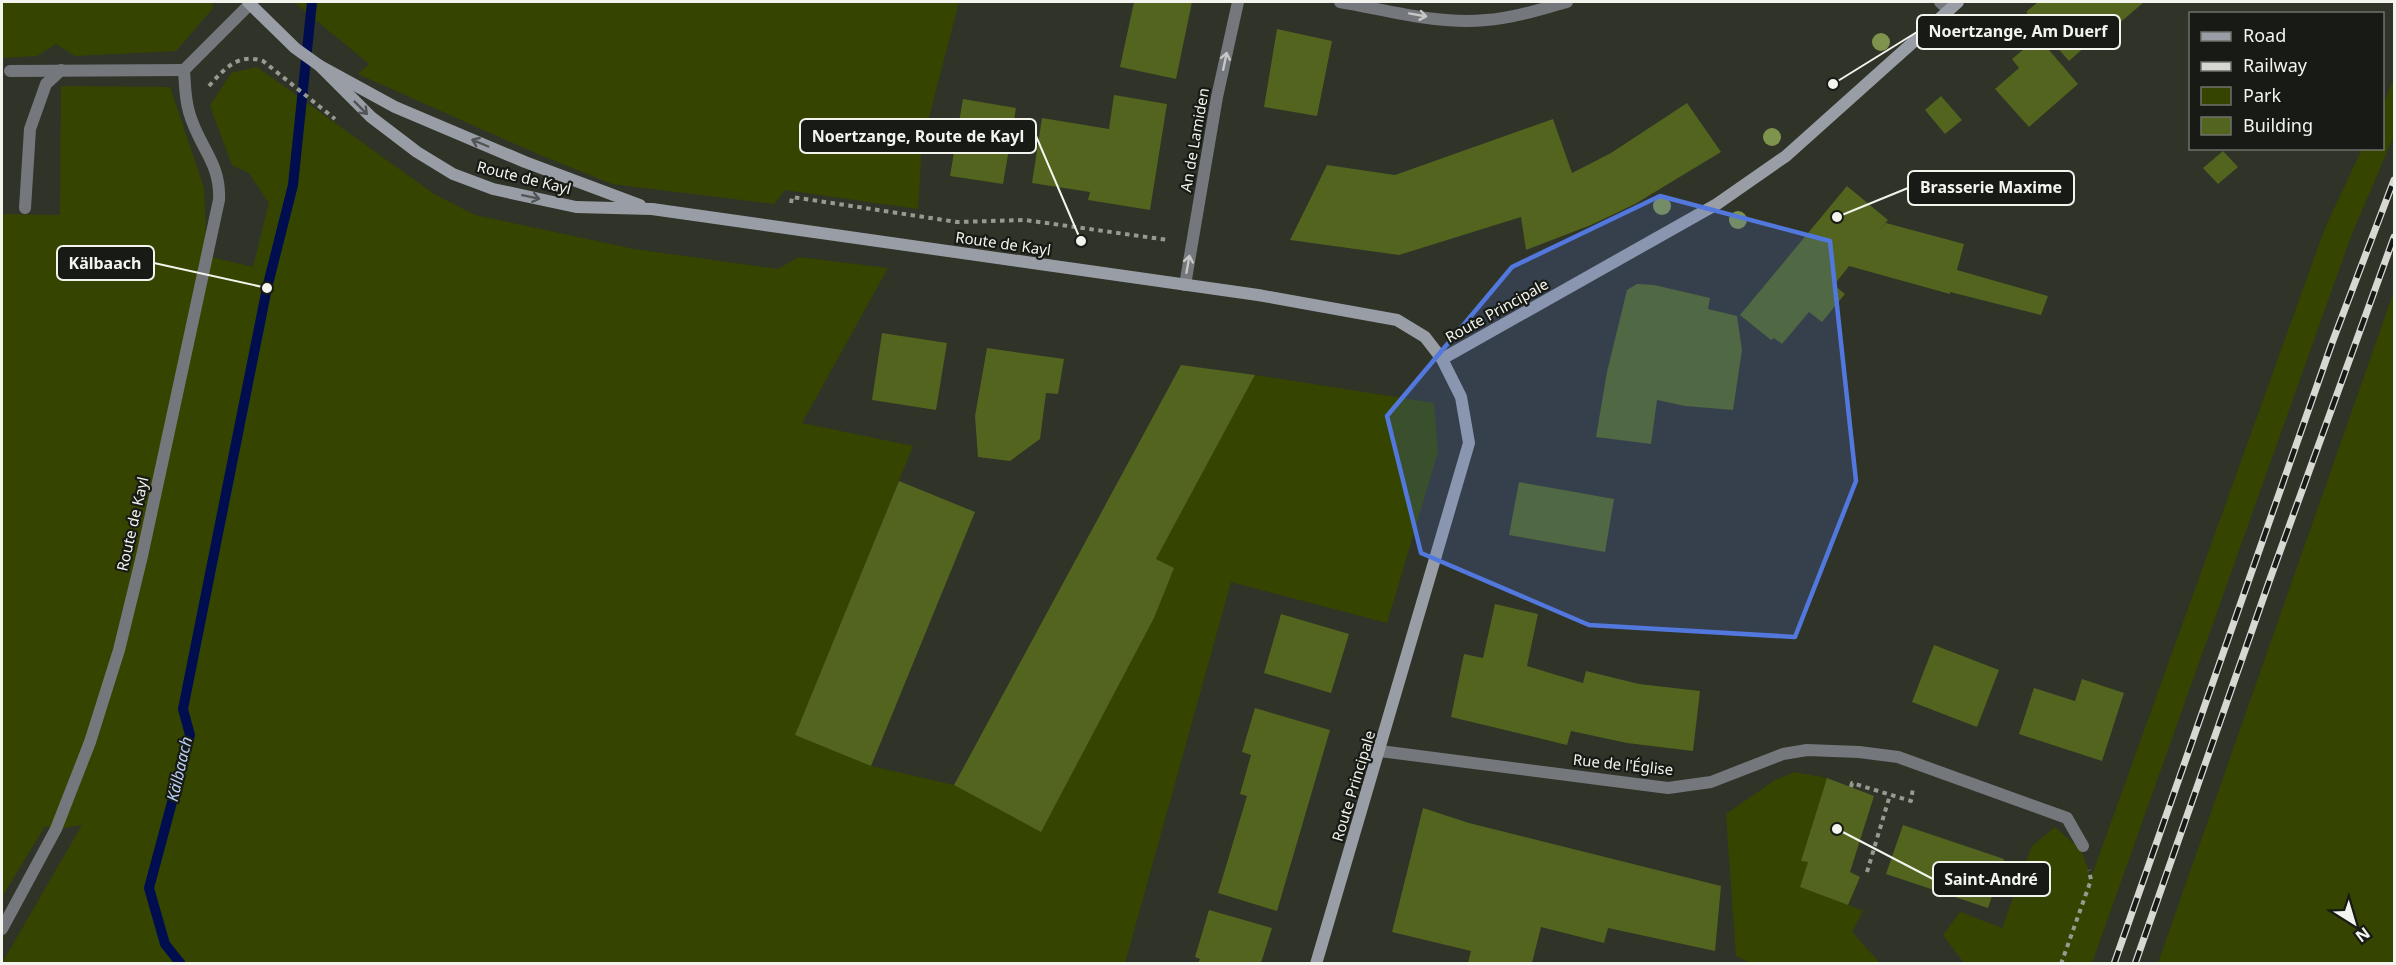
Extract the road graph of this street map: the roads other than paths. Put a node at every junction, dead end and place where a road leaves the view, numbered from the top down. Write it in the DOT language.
graph roads {
  1 [pos="1238,2"];
  2 [pos="1340,2"];
  3 [pos="1567,2"];
  4 [pos="249,3"];
  5 [pos="1949,4"];
  6 [pos="316,64"];
  7 [pos="61,70"];
  8 [pos="184,70"];
  9 [pos="10,71"];
  10 [pos="25,207"];
  11 [pos="652,209"];
  12 [pos="1185,285"];
  13 [pos="1442,358"];
  14 [pos="1380,751"];
  15 [pos="2083,846"];
  16 [pos="2,929"];
  17 [pos="1316,963"];
  12 -- 1 [label="street, An de Lamiden, one-way"];
  2 -- 3 [label="street, one-way"];
  4 -- 6 [label="main road, Route de Kayl"];
  4 -- 8 [label="street"];
  5 -- 13 [label="main road, Route Principale"];
  11 -- 6 [label="main road, Route de Kayl, one-way"];
  6 -- 11 [label="main road, Route de Kayl, one-way"];
  7 -- 8 [label="street"];
  7 -- 9 [label="street"];
  7 -- 10 [label="street"];
  8 -- 16 [label="street, Route de Kayl"];
  11 -- 12 [label="main road, Route de Kayl"];
  12 -- 13 [label="main road, Route de Kayl"];
  13 -- 14 [label="main road, Route Principale"];
  14 -- 15 [label="street, Rue de l'Église"];
  14 -- 17 [label="main road, Route Principale"];
}
